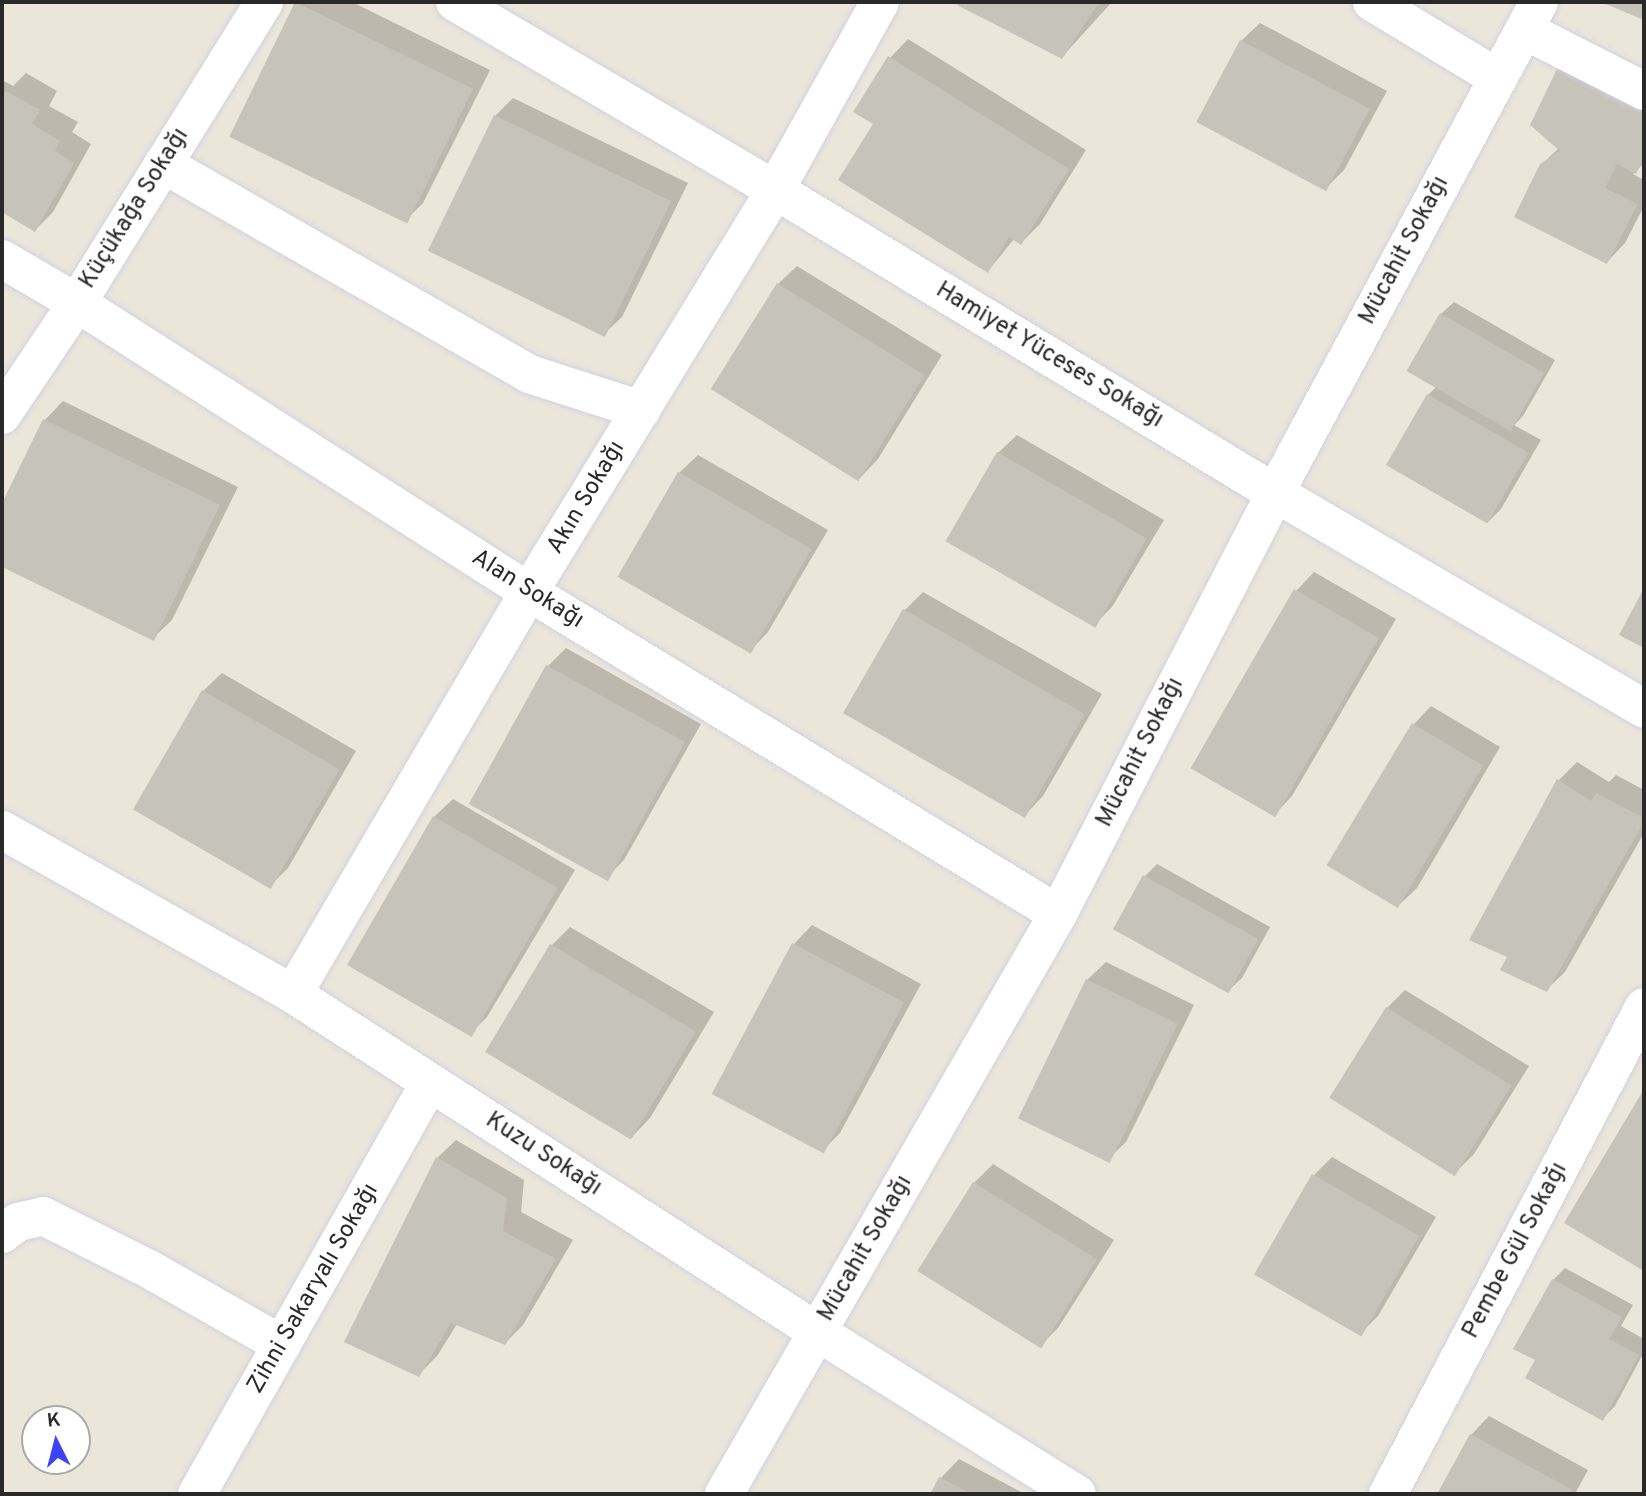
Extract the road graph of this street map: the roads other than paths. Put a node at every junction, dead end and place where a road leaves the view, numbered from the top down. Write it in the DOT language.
graph roads {
  1 [pos="264,2"];
  2 [pos="455,2"];
  3 [pos="880,2"];
  4 [pos="1372,2"];
  5 [pos="1532,16"];
  6 [pos="1499,78"];
  7 [pos="1644,91"];
  8 [pos="163,164"];
  9 [pos="775,190"];
  10 [pos="2,258"];
  11 [pos="77,303"];
  12 [pos="641,410"];
  13 [pos="2,415"];
  14 [pos="1275,494"];
  15 [pos="529,592"];
  16 [pos="1644,709"];
  17 [pos="2,830"];
  18 [pos="1058,914"];
  19 [pos="293,994"];
  20 [pos="1644,1007"];
  21 [pos="430,1083"];
  22 [pos="2,1234"];
  23 [pos="819,1333"];
  24 [pos="282,1345"];
  25 [pos="197,1494"];
  26 [pos="724,1494"];
  27 [pos="1077,1494"];
  28 [pos="1388,1494"];
  1 -- 8 [label="street, Küçükağa Sokağı"];
  2 -- 9 [label="street, Hamiyet Yüceses Sokağı"];
  3 -- 9 [label="street, Akın Sokağı"];
  4 -- 6 [label="street"];
  5 -- 6 [label="street, Mücahit Sokağı"];
  5 -- 7 [label="street"];
  6 -- 14 [label="street, Mücahit Sokağı"];
  8 -- 11 [label="street, Küçükağa Sokağı"];
  8 -- 12 [label="street"];
  9 -- 12 [label="street, Akın Sokağı"];
  9 -- 14 [label="street, Hamiyet Yüceses Sokağı"];
  10 -- 11 [label="street, Alan Sokağı"];
  11 -- 13 [label="street, Küçükağa Sokağı"];
  11 -- 15 [label="street, Alan Sokağı"];
  12 -- 15 [label="street, Akın Sokağı"];
  14 -- 16 [label="street, Hamiyet Yüceses Sokağı"];
  14 -- 18 [label="street, Mücahit Sokağı"];
  15 -- 18 [label="street, Alan Sokağı"];
  15 -- 19 [label="street, Akın Sokağı"];
  17 -- 19 [label="street, Kuzu Sokağı"];
  18 -- 23 [label="street, Mücahit Sokağı"];
  19 -- 21 [label="street, Kuzu Sokağı"];
  20 -- 28 [label="street, Pembe Gül Sokağı"];
  21 -- 23 [label="street, Kuzu Sokağı"];
  21 -- 24 [label="street, Zihni Sakaryalı Sokağı"];
  22 -- 24 [label="street"];
  23 -- 26 [label="street, Mücahit Sokağı"];
  23 -- 27 [label="street, Kuzu Sokağı"];
  24 -- 25 [label="street, Zihni Sakaryalı Sokağı"];
}
